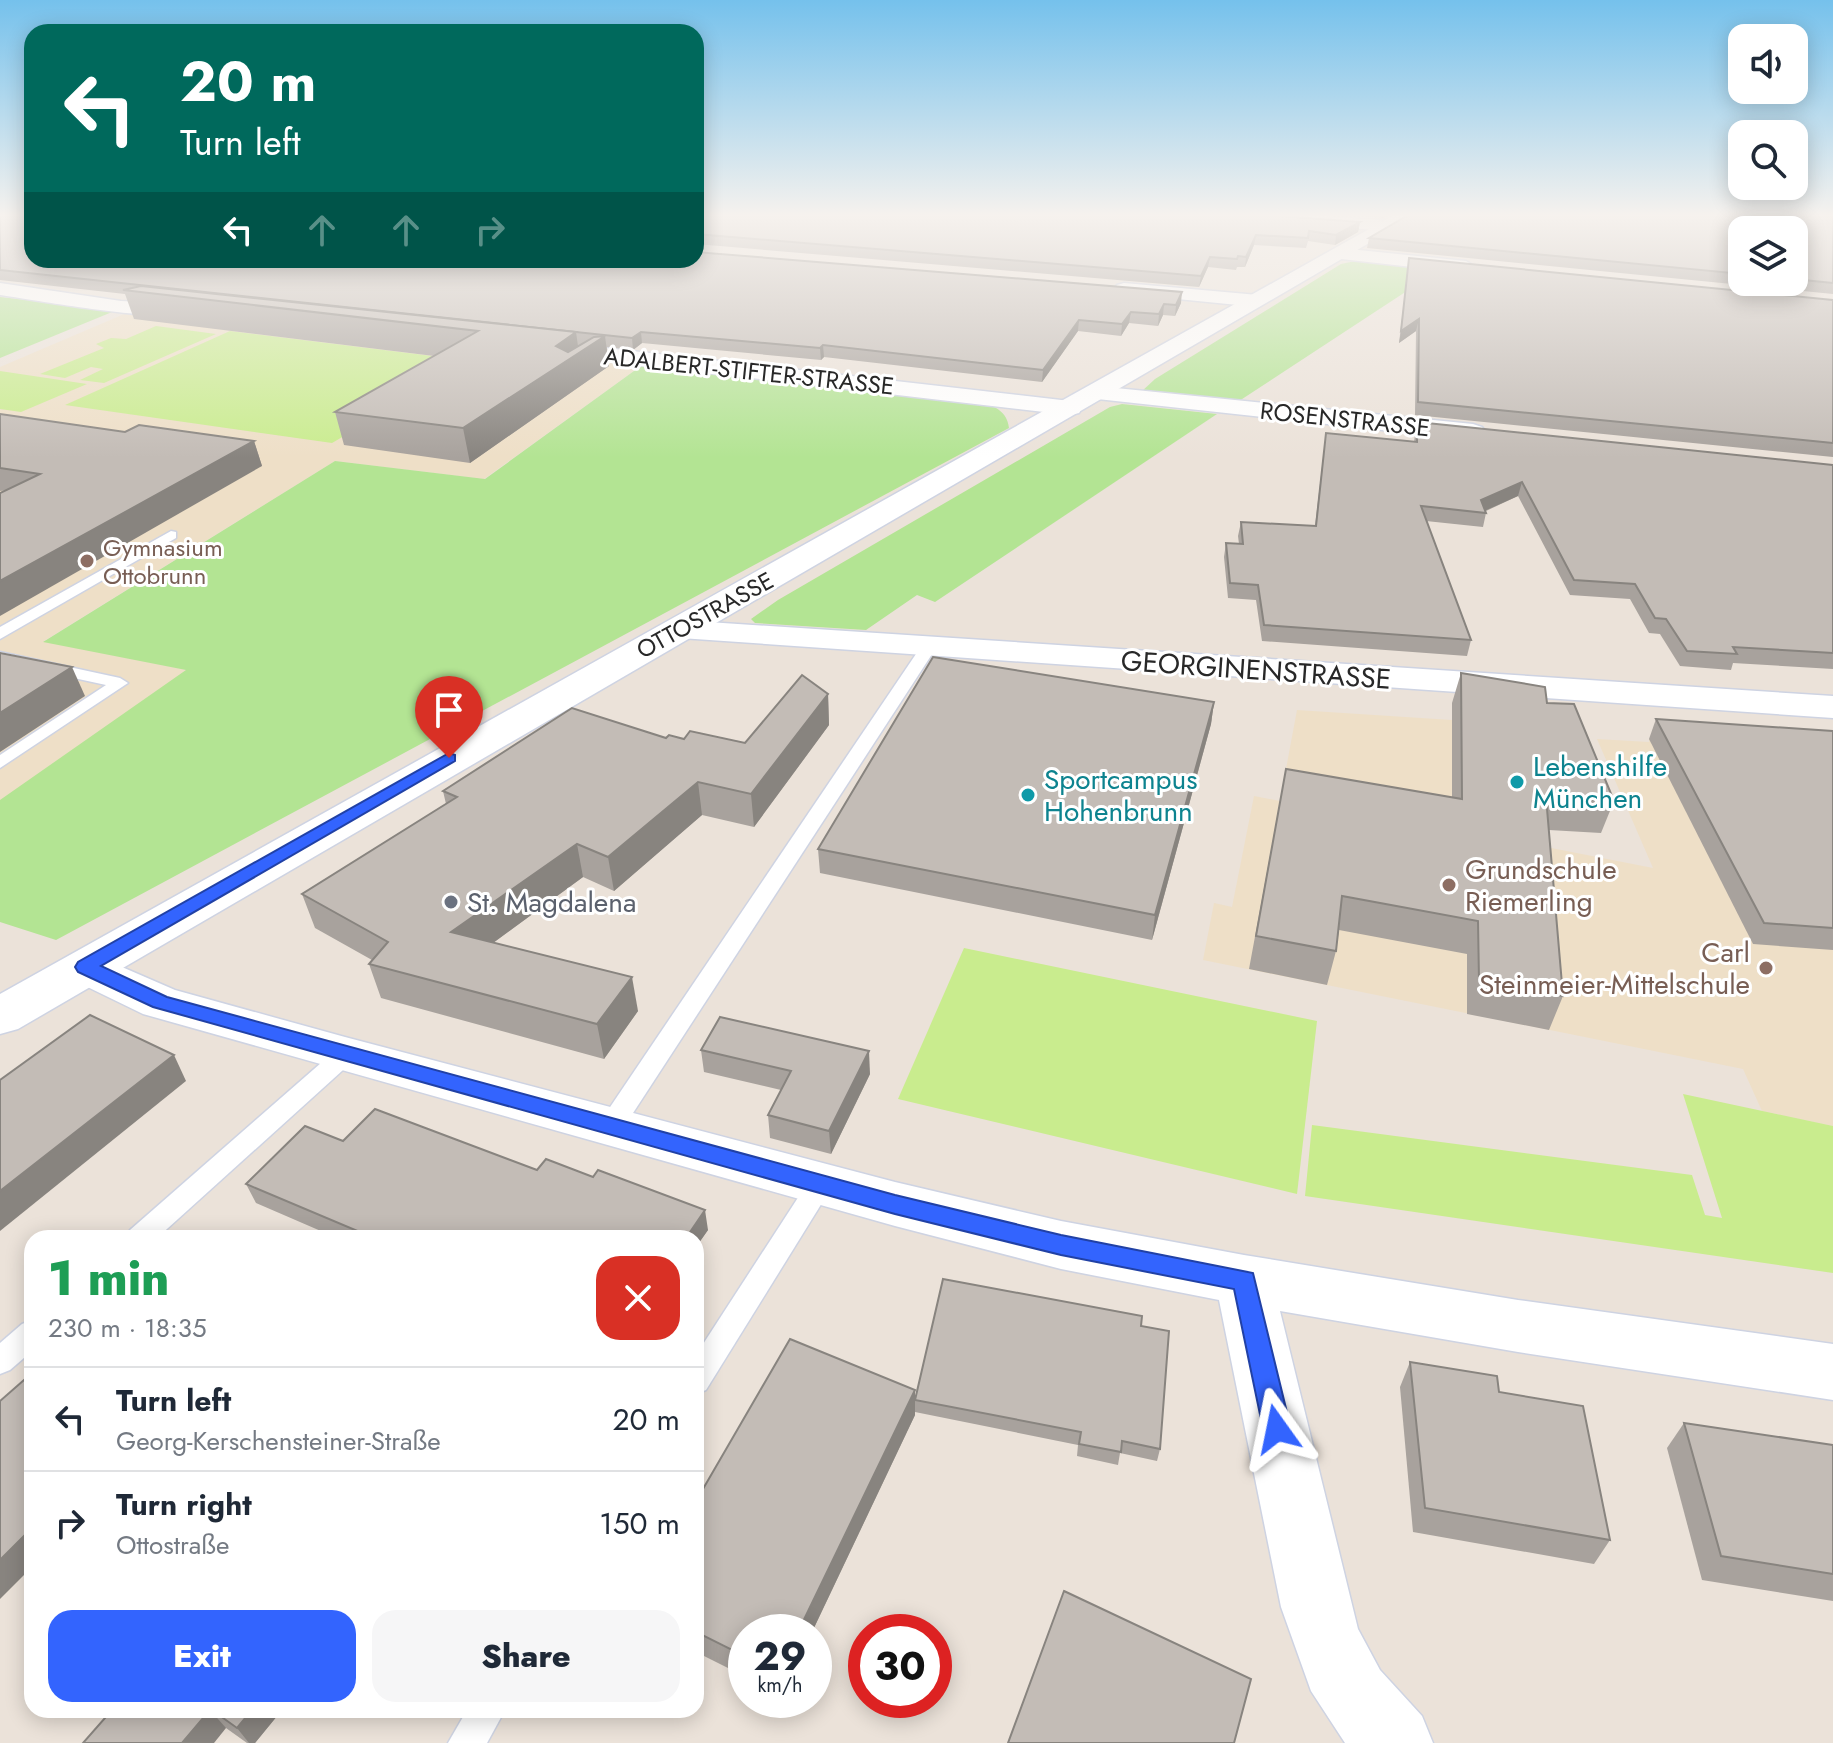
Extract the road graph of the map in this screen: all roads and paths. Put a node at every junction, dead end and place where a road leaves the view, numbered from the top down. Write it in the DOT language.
graph roads {
  1 [pos="43,295"];
  2 [pos="1194,295"];
  3 [pos="1268,295"];
  4 [pos="1258,301"];
  5 [pos="211,312"];
  6 [pos="532,346"];
  7 [pos="622,356"];
  8 [pos="593,363"];
  9 [pos="1083,401"];
  10 [pos="1503,435"];
  11 [pos="171,535"];
  12 [pos="678,630"];
  13 [pos="0,634"];
  14 [pos="928,648"];
  15 [pos="0,657"];
  16 [pos="1833,707"];
  17 [pos="0,763"];
  18 [pos="85,967"];
  19 [pos="0,1016"];
  20 [pos="345,1055"];
  21 [pos="611,1126"];
  22 [pos="821,1183"];
  23 [pos="148,1230"];
  24 [pos="1244,1280"];
  25 [pos="24,1340"];
  26 [pos="0,1361"];
  27 [pos="704,1368"];
  28 [pos="1833,1372"];
  29 [pos="482,1718"];
  30 [pos="466,1743"];
  31 [pos="1395,1743"];
  1 -- 5 [label="street"];
  2 -- 4 [label="street"];
  3 -- 4 [label="street, OTTOSTRASSE"];
  4 -- 9 [label="street, OTTOSTRASSE"];
  6 -- 7 [label="street, ADALBERT-STIFTER-STRASSE"];
  7 -- 8 [label="lane"];
  7 -- 9 [label="street, ADALBERT-STIFTER-STRASSE"];
  9 -- 10 [label="street, ROSENSTRASSE"];
  9 -- 12 [label="street, OTTOSTRASSE"];
  11 -- 13 [label="lane"];
  12 -- 14 [label="street, GEORGINENSTRASSE"];
  12 -- 18 [label="street, OTTOSTRASSE"];
  14 -- 16 [label="street, GEORGINENSTRASSE"];
  14 -- 21 [label="lane"];
  15 -- 17 [label="lane"];
  18 -- 19 [label="street, OTTOSTRASSE"];
  18 -- 20 [label="street"];
  20 -- 21 [label="street"];
  20 -- 23 [label="lane"];
  21 -- 22 [label="street"];
  22 -- 24 [label="street"];
  22 -- 27 [label="lane"];
  24 -- 28 [label="street"];
  24 -- 31 [label="street"];
  25 -- 26 [label="lane"];
  29 -- 30 [label="lane"];
}
